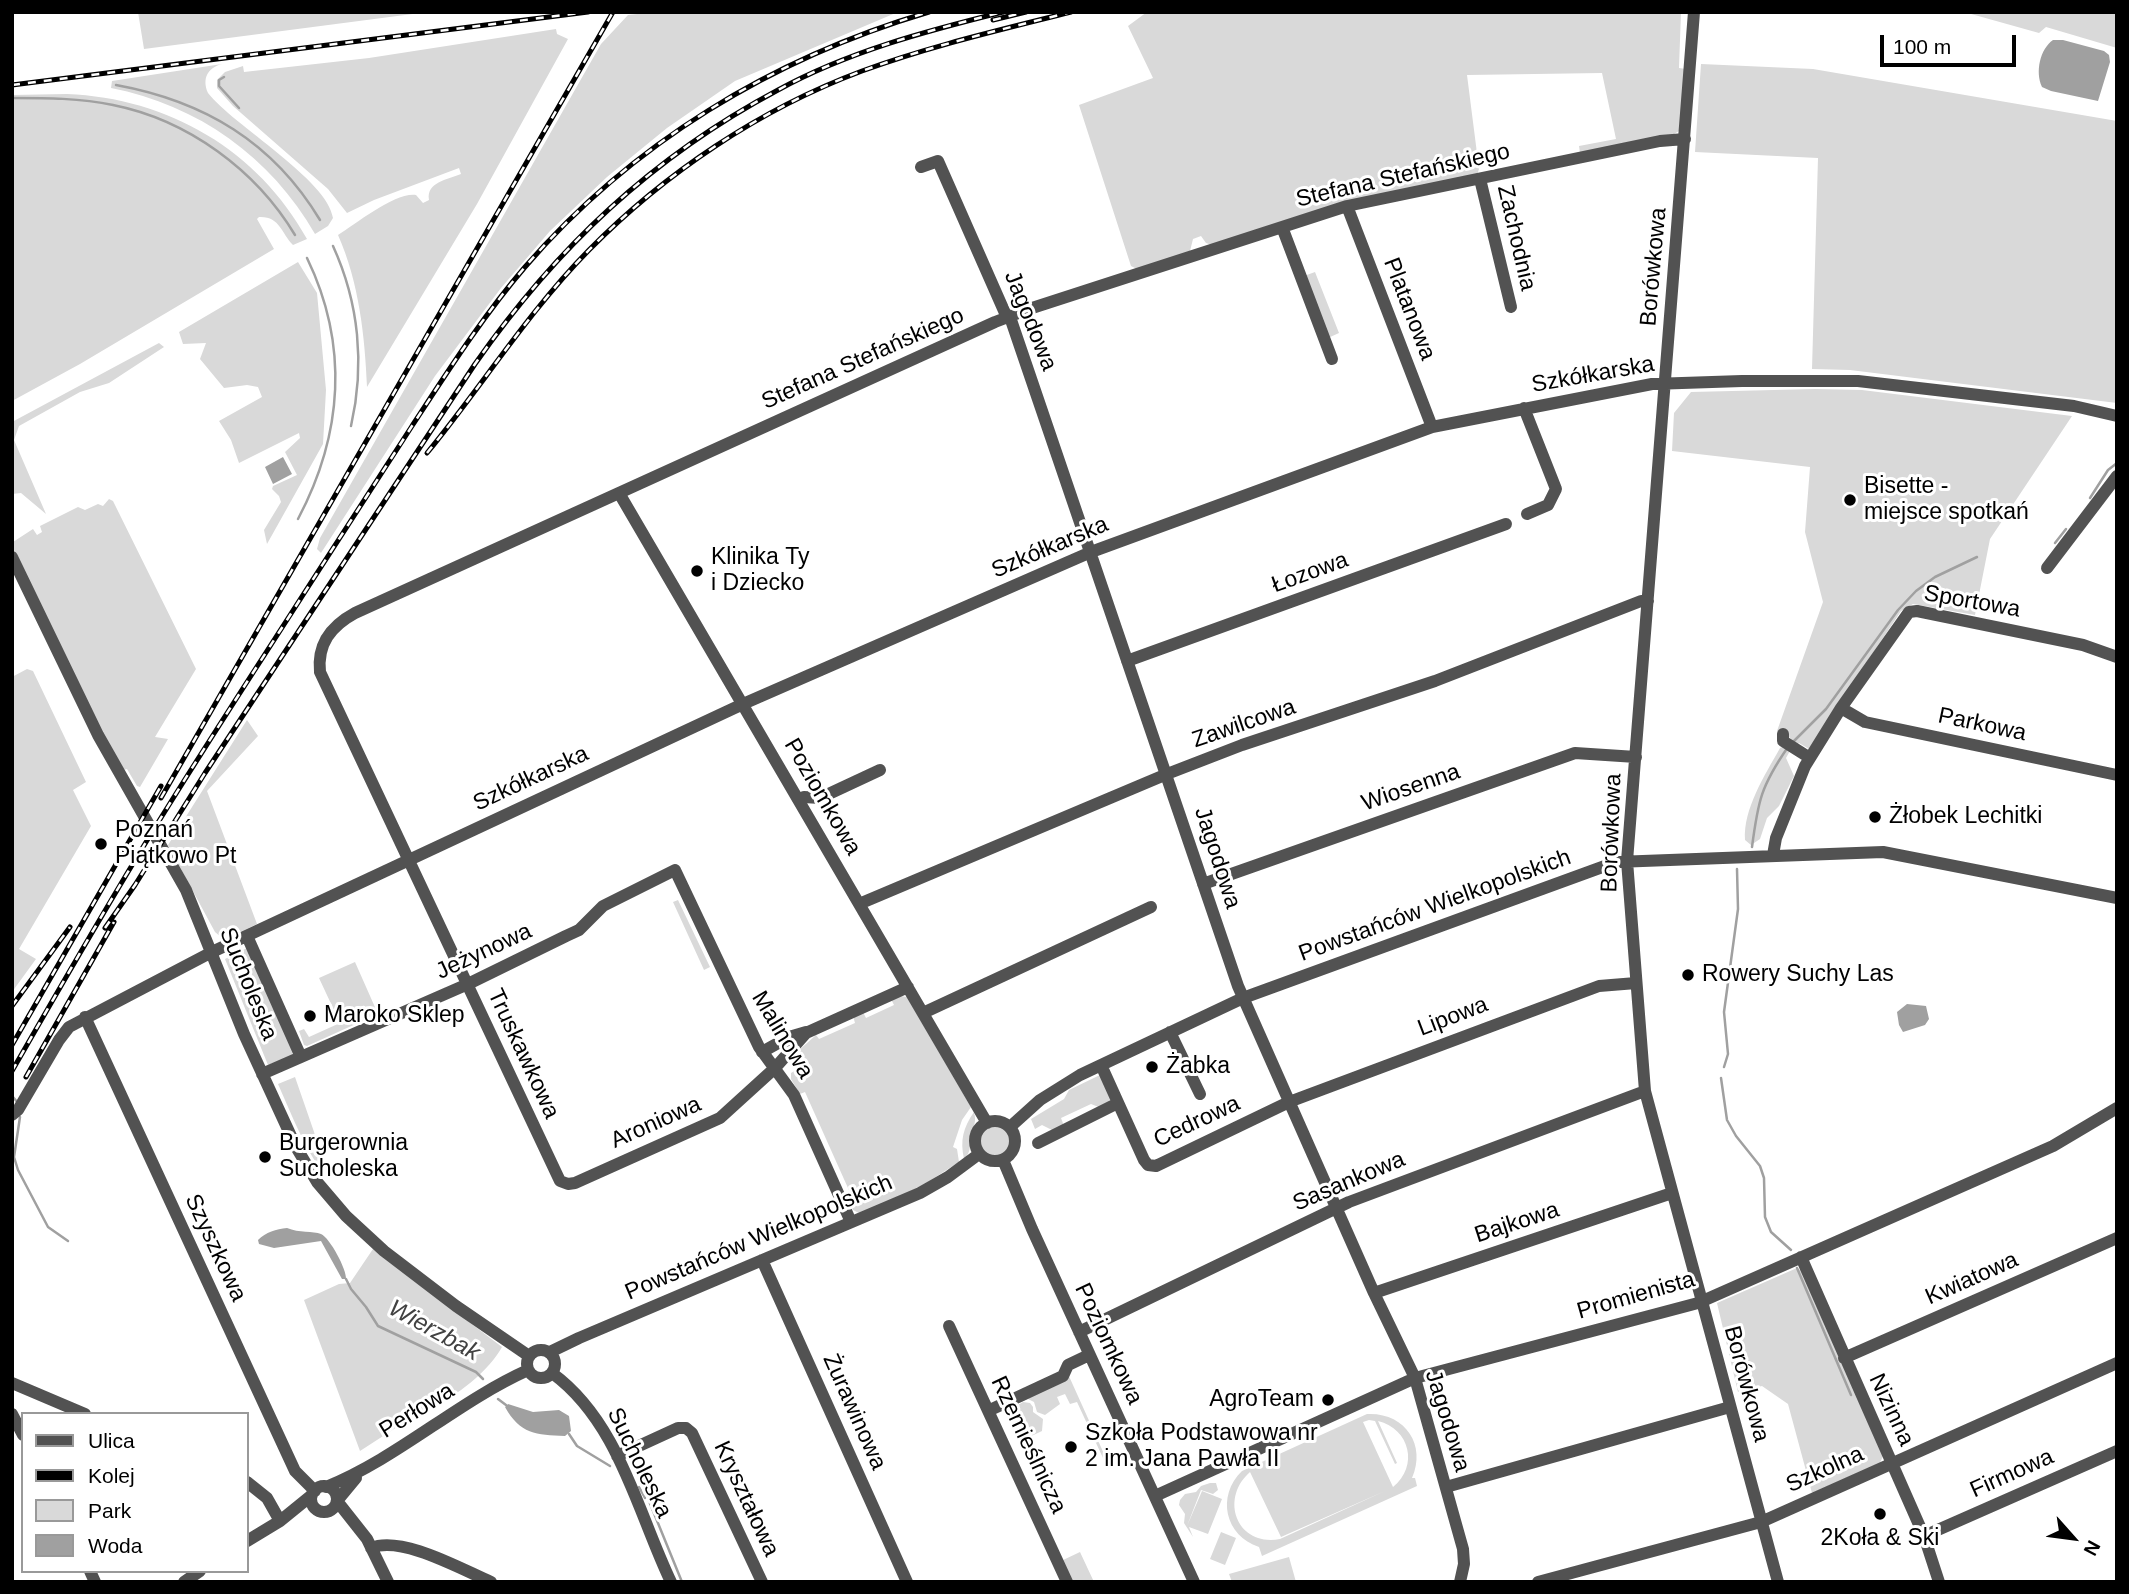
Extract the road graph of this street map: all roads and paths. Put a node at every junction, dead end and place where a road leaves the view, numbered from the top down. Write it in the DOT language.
graph roads {
  1 [pos="1694,12"];
  2 [pos="1685,139"];
  3 [pos="920,167"];
  4 [pos="1480,179"];
  5 [pos="1348,206"];
  6 [pos="1282,227"];
  7 [pos="1511,307"];
  8 [pos="1009,316"];
  9 [pos="1332,359"];
  10 [pos="1666,383"];
  11 [pos="1524,408"];
  12 [pos="2117,416"];
  13 [pos="1432,427"];
  14 [pos="2117,476"];
  15 [pos="620,493"];
  16 [pos="1527,514"];
  17 [pos="1506,524"];
  18 [pos="1091,552"];
  19 [pos="12,557"];
  20 [pos="2047,568"];
  21 [pos="1648,601"];
  22 [pos="2117,657"];
  23 [pos="1128,662"];
  24 [pos="743,704"];
  25 [pos="1841,708"];
  26 [pos="1788,741"];
  27 [pos="1636,757"];
  28 [pos="1810,758"];
  29 [pos="880,770"];
  30 [pos="1167,774"];
  31 [pos="2117,775"];
  32 [pos="820,798"];
  33 [pos="799,800"];
  34 [pos="807,813"];
  35 [pos="1773,855"];
  36 [pos="409,860"];
  37 [pos="1627,861"];
  38 [pos="675,870"];
  39 [pos="1203,884"];
  40 [pos="2117,898"];
  41 [pos="859,904"];
  42 [pos="1151,907"];
  43 [pos="247,936"];
  44 [pos="212,952"];
  45 [pos="1636,983"];
  46 [pos="468,984"];
  47 [pos="908,987"];
  48 [pos="1243,998"];
  49 [pos="923,1013"];
  50 [pos="85,1017"];
  51 [pos="813,1029"];
  52 [pos="1170,1032"];
  53 [pos="762,1052"];
  54 [pos="301,1057"];
  55 [pos="1101,1065"];
  56 [pos="775,1068"];
  57 [pos="262,1074"];
  58 [pos="1645,1091"];
  59 [pos="1200,1094"];
  60 [pos="1289,1102"];
  61 [pos="1118,1103"];
  62 [pos="2117,1108"];
  63 [pos="12,1115"];
  64 [pos="987,1123"];
  65 [pos="1010,1127"];
  66 [pos="1038,1143"];
  67 [pos="979,1154"];
  68 [pos="1003,1160"];
  69 [pos="568,1184"];
  70 [pos="1672,1194"];
  71 [pos="1337,1208"];
  72 [pos="851,1222"];
  73 [pos="2117,1238"];
  74 [pos="1801,1257"];
  75 [pos="762,1260"];
  76 [pos="1374,1293"];
  77 [pos="1702,1301"];
  78 [pos="949,1326"];
  79 [pos="1079,1332"];
  80 [pos="550,1352"];
  81 [pos="1089,1354"];
  82 [pos="529,1356"];
  83 [pos="1844,1358"];
  84 [pos="2117,1363"];
  85 [pos="528,1370"];
  86 [pos="552,1373"];
  87 [pos="1415,1378"];
  88 [pos="12,1384"];
  89 [pos="1730,1408"];
  90 [pos="990,1410"];
  91 [pos="80,1412"];
  92 [pos="12,1414"];
  93 [pos="21,1431"];
  94 [pos="2117,1451"];
  95 [pos="617,1456"];
  96 [pos="1892,1463"];
  97 [pos="366,1468"];
  98 [pos="248,1483"];
  99 [pos="1446,1488"];
  100 [pos="318,1491"];
  101 [pos="1155,1496"];
  102 [pos="337,1501"];
  103 [pos="321,1511"];
  104 [pos="280,1521"];
  105 [pos="1761,1522"];
  106 [pos="360,1531"];
  107 [pos="1924,1536"];
  108 [pos="248,1540"];
  109 [pos="371,1548"];
  110 [pos="388,1582"];
  111 [pos="491,1582"];
  112 [pos="671,1582"];
  113 [pos="762,1582"];
  114 [pos="907,1582"];
  115 [pos="1067,1582"];
  116 [pos="1194,1582"];
  117 [pos="1460,1582"];
  118 [pos="1538,1582"];
  119 [pos="1777,1582"];
  120 [pos="1938,1582"];
  1 -- 2 [label="street, Borówkowa"];
  2 -- 4 [label="street, Stefana Stefańskiego"];
  2 -- 10 [label="street, Borówkowa"];
  3 -- 8 [label="street, Jagodowa"];
  4 -- 5 [label="street, Stefana Stefańskiego"];
  4 -- 7 [label="street, Zachodnia"];
  5 -- 6 [label="street, Stefana Stefańskiego"];
  5 -- 13 [label="street, Platanowa"];
  6 -- 8 [label="street, Stefana Stefańskiego"];
  6 -- 9 [label="street"];
  8 -- 15 [label="street, Stefana Stefańskiego"];
  8 -- 18 [label="street, Jagodowa"];
  10 -- 11 [label="street, Szkółkarska"];
  10 -- 12 [label="street, Szkółkarska"];
  10 -- 21 [label="street, Borówkowa"];
  11 -- 13 [label="street, Szkółkarska"];
  11 -- 16 [label="street"];
  13 -- 18 [label="street, Szkółkarska"];
  14 -- 20 [label="street"];
  15 -- 24 [label="street, Poziomkowa"];
  15 -- 36 [label="street, Stefana Stefańskiego"];
  17 -- 23 [label="street, Łozowa"];
  18 -- 23 [label="street, Jagodowa"];
  18 -- 24 [label="street, Szkółkarska"];
  19 -- 44 [label="street, Sucholeska"];
  21 -- 27 [label="street, Borówkowa"];
  21 -- 30 [label="street, Zawilcowa"];
  22 -- 25 [label="street, Sportowa"];
  23 -- 30 [label="street, Jagodowa"];
  24 -- 33 [label="street, Poziomkowa"];
  24 -- 36 [label="street, Szkółkarska"];
  25 -- 28 [label="street, Sportowa"];
  25 -- 31 [label="street, Parkowa"];
  26 -- 28 [label="street"];
  27 -- 37 [label="street, Borówkowa"];
  27 -- 39 [label="street, Wiosenna"];
  28 -- 35 [label="street, Sportowa"];
  29 -- 32 [label="street"];
  30 -- 39 [label="street, Jagodowa"];
  30 -- 41 [label="street, Zawilcowa"];
  32 -- 33 [label="street"];
  32 -- 34 [label="street"];
  33 -- 34 [label="street, Poziomkowa"];
  34 -- 41 [label="street, Poziomkowa"];
  35 -- 37 [label="street, Powstańców Wielkopolskich"];
  35 -- 40 [label="street, Powstańców Wielkopolskich"];
  36 -- 43 [label="street, Szkółkarska"];
  36 -- 46 [label="street, Truskawkowa"];
  37 -- 45 [label="street, Borówkowa"];
  37 -- 48 [label="street, Powstańców Wielkopolskich"];
  38 -- 46 [label="street, Jeżynowa"];
  38 -- 53 [label="street, Malinowa"];
  39 -- 48 [label="street, Jagodowa"];
  41 -- 47 [label="street, Poziomkowa"];
  42 -- 49 [label="street"];
  43 -- 44 [label="street, Szkółkarska"];
  43 -- 54 [label="street"];
  44 -- 50 [label="street, Szkółkarska"];
  44 -- 57 [label="street, Sucholeska"];
  45 -- 58 [label="street, Borówkowa"];
  45 -- 60 [label="street, Lipowa"];
  46 -- 54 [label="street, Jeżynowa"];
  46 -- 69 [label="street, Truskawkowa"];
  47 -- 49 [label="street, Poziomkowa"];
  47 -- 51 [label="street, Aroniowa"];
  48 -- 52 [label="street, Powstańców Wielkopolskich"];
  48 -- 60 [label="street, Jagodowa"];
  49 -- 64 [label="street, Poziomkowa"];
  50 -- 63 [label="street, Szkółkarska"];
  50 -- 100 [label="street, Szyszkowa"];
  51 -- 53 [label="street, Aroniowa"];
  51 -- 56 [label="street, Aroniowa"];
  52 -- 55 [label="street, Powstańców Wielkopolskich"];
  52 -- 59 [label="street"];
  53 -- 56 [label="street, Malinowa"];
  54 -- 57 [label="street, Jeżynowa"];
  55 -- 61 [label="street, Cedrowa"];
  55 -- 65 [label="street, Powstańców Wielkopolskich"];
  56 -- 69 [label="street, Aroniowa"];
  56 -- 72 [label="street, Malinowa"];
  57 -- 82 [label="street, Sucholeska"];
  58 -- 70 [label="street, Borówkowa"];
  58 -- 71 [label="street, Sasankowa"];
  60 -- 61 [label="street, Cedrowa"];
  60 -- 71 [label="street, Jagodowa"];
  61 -- 66 [label="street"];
  62 -- 74 [label="street, Promienista"];
  64 -- 65 [label="street"];
  64 -- 67 [label="street"];
  65 -- 68 [label="street"];
  67 -- 68 [label="street"];
  67 -- 72 [label="street, Powstańców Wielkopolskich"];
  68 -- 79 [label="street, Poziomkowa"];
  70 -- 76 [label="street, Bajkowa"];
  70 -- 77 [label="street, Borówkowa"];
  71 -- 76 [label="street, Jagodowa"];
  71 -- 79 [label="street, Sasankowa"];
  72 -- 75 [label="street, Powstańców Wielkopolskich"];
  73 -- 83 [label="street, Kwiatowa"];
  74 -- 77 [label="street, Promienista"];
  74 -- 83 [label="street, Nizinna"];
  75 -- 80 [label="street, Powstańców Wielkopolskich"];
  75 -- 114 [label="street, Żurawinowa"];
  76 -- 87 [label="street, Jagodowa"];
  77 -- 87 [label="street, Promienista"];
  77 -- 89 [label="street, Borówkowa"];
  78 -- 90 [label="street, Rzemieślnicza"];
  79 -- 81 [label="street, Poziomkowa"];
  80 -- 82 [label="street"];
  80 -- 86 [label="street"];
  81 -- 90 [label="street"];
  81 -- 101 [label="street, Poziomkowa"];
  82 -- 85 [label="street"];
  83 -- 96 [label="street, Nizinna"];
  84 -- 96 [label="street, Szkolna"];
  85 -- 86 [label="street"];
  85 -- 97 [label="street, Perłowa"];
  86 -- 95 [label="street, Sucholeska"];
  87 -- 99 [label="street, Jagodowa"];
  87 -- 101 [label="street, Promienista"];
  88 -- 91 [label="street"];
  89 -- 99 [label="street"];
  89 -- 105 [label="street, Borówkowa"];
  90 -- 115 [label="street, Rzemieślnicza"];
  92 -- 93 [label="street"];
  94 -- 107 [label="street, Firmowa"];
  95 -- 112 [label="street, Sucholeska"];
  95 -- 113 [label="street, Kryształowa"];
  96 -- 105 [label="street, Szkolna"];
  96 -- 107 [label="street, Nizinna"];
  97 -- 100 [label="street, Perłowa"];
  97 -- 102 [label="street, Perłowa"];
  98 -- 104 [label="street"];
  99 -- 117 [label="street, Jagodowa"];
  100 -- 102 [label="street"];
  100 -- 103 [label="street"];
  100 -- 104 [label="street, Perłowa"];
  101 -- 116 [label="street, Poziomkowa"];
  102 -- 103 [label="street"];
  102 -- 106 [label="street"];
  103 -- 104 [label="street, Perłowa"];
  103 -- 106 [label="street"];
  104 -- 108 [label="street, Perłowa"];
  105 -- 118 [label="street, Szkolna"];
  105 -- 119 [label="street, Borówkowa"];
  106 -- 109 [label="street"];
  107 -- 120 [label="street, Nizinna"];
  109 -- 110 [label="street"];
  109 -- 111 [label="street"];
}
